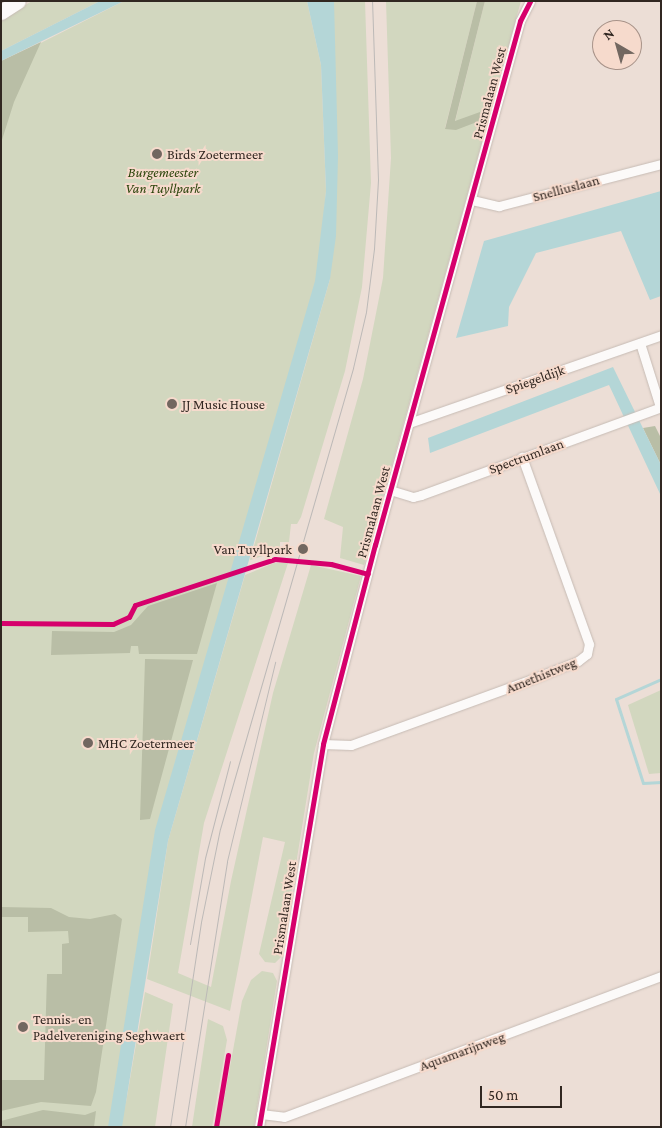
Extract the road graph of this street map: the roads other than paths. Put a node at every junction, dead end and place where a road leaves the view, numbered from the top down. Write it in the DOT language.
graph roads {
  1 [pos="18,1"];
  2 [pos="530,1"];
  3 [pos="1,12"];
  4 [pos="661,164"];
  5 [pos="472,200"];
  6 [pos="661,335"];
  7 [pos="640,343"];
  8 [pos="659,407"];
  9 [pos="409,422"];
  10 [pos="522,456"];
  11 [pos="390,490"];
  12 [pos="323,744"];
  13 [pos="661,976"];
  14 [pos="261,1114"];
  15 [pos="259,1127"];
  1 -- 3 [label="main road"];
  2 -- 5 [label="street, Prismalaan West"];
  4 -- 5 [label="street, Snelliuslaan"];
  5 -- 9 [label="street, Prismalaan West"];
  6 -- 7 [label="street, Spiegeldijk"];
  7 -- 8 [label="street"];
  7 -- 9 [label="street, Spiegeldijk"];
  8 -- 10 [label="street, Spectrumlaan"];
  9 -- 11 [label="street, Prismalaan West"];
  10 -- 11 [label="street, Spectrumlaan"];
  10 -- 12 [label="street, Amethistweg"];
  11 -- 12 [label="street, Prismalaan West"];
  12 -- 14 [label="street, Prismalaan West"];
  13 -- 14 [label="street, Aquamarijnweg"];
  14 -- 15 [label="street, Prismalaan West"];
}
